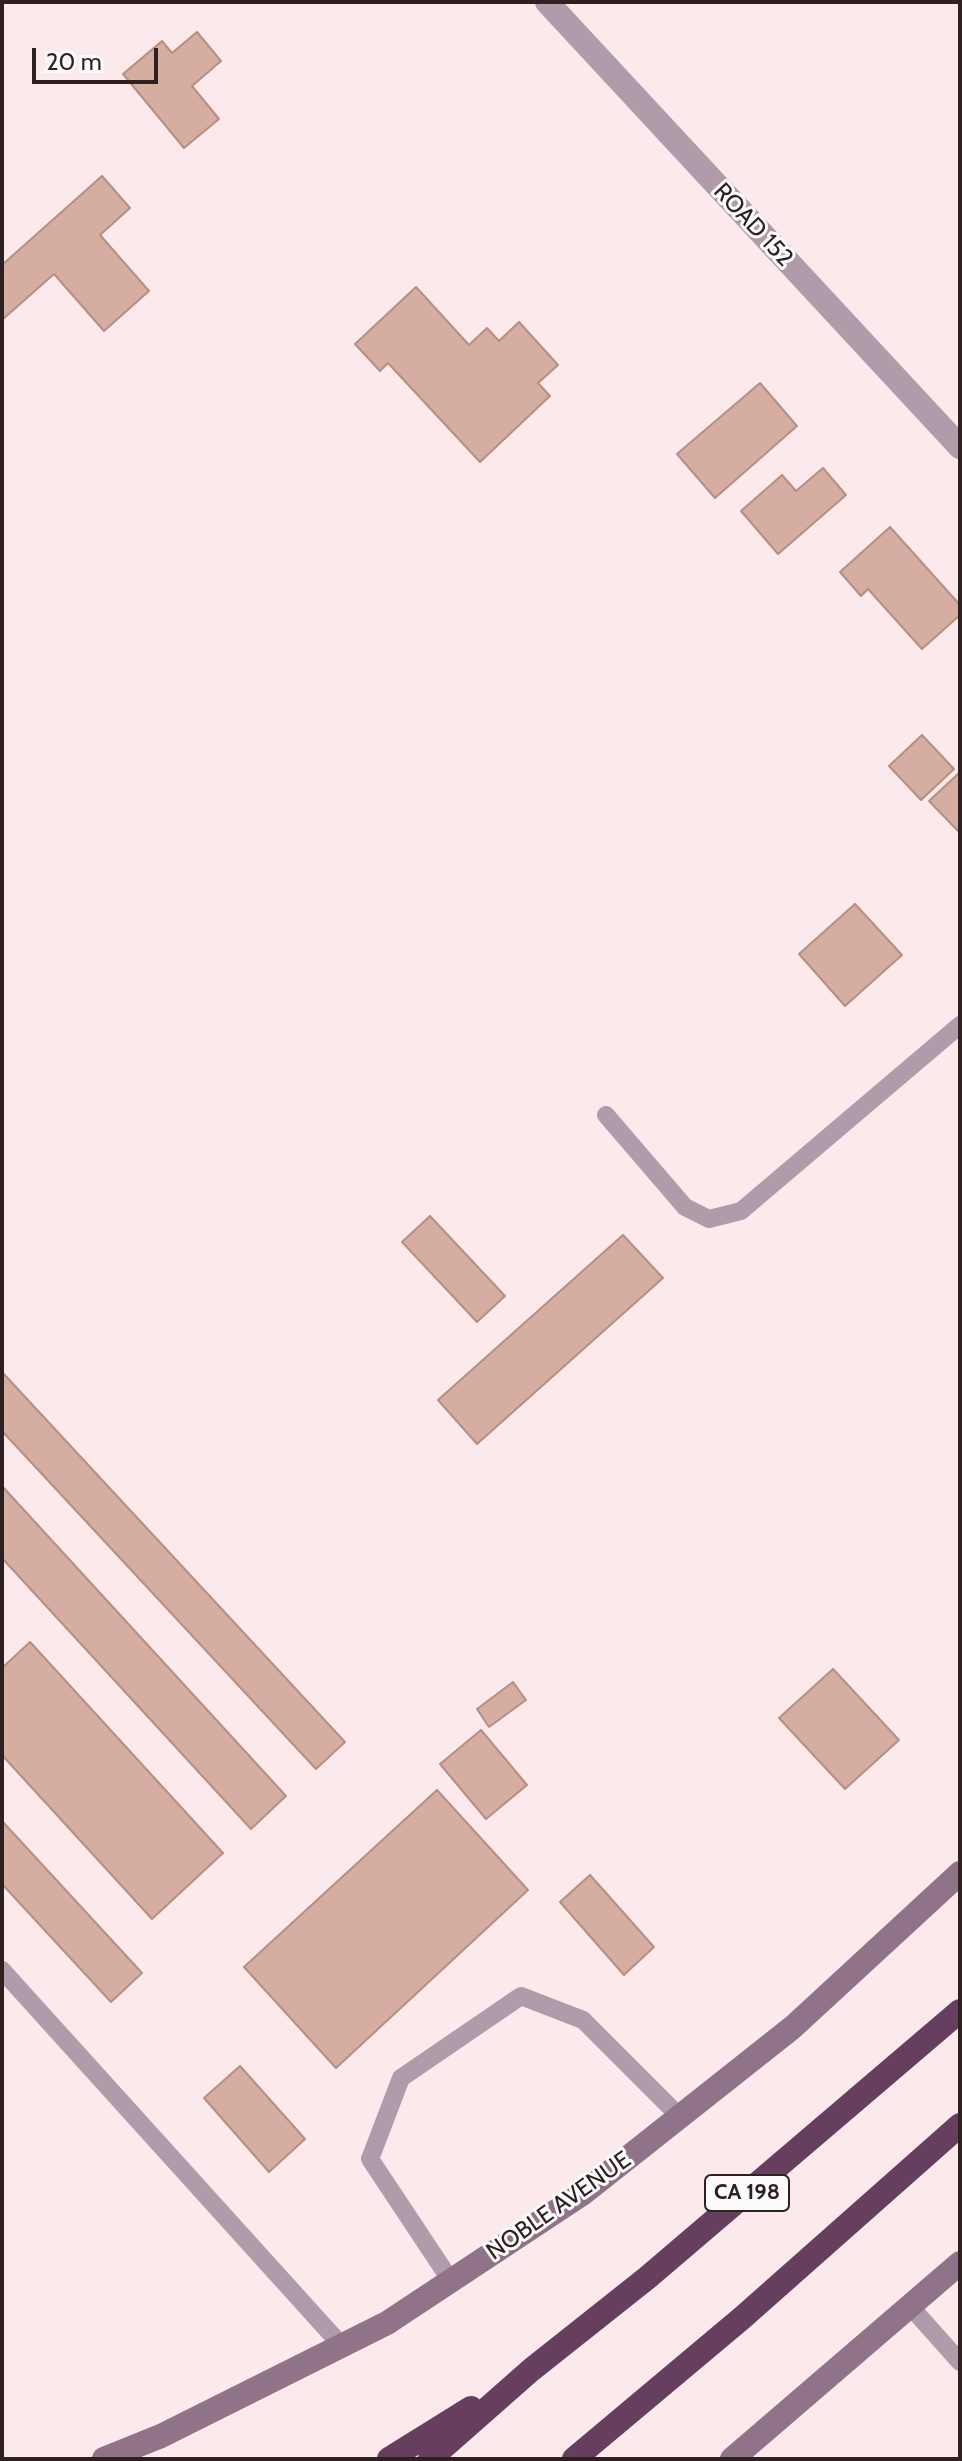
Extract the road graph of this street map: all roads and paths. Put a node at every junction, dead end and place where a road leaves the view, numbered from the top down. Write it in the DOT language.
graph roads {
  1 [pos="547,2"];
  2 [pos="960,447"];
  3 [pos="960,1025"];
  4 [pos="606,1115"];
  5 [pos="960,1873"];
  6 [pos="2,1970"];
  7 [pos="960,2011"];
  8 [pos="680,2117"];
  9 [pos="960,2125"];
  10 [pos="960,2263"];
  11 [pos="451,2281"];
  12 [pos="910,2306"];
  13 [pos="342,2346"];
  14 [pos="960,2362"];
  15 [pos="531,2370"];
  16 [pos="104,2459"];
  17 [pos="389,2459"];
  18 [pos="430,2459"];
  19 [pos="574,2459"];
  20 [pos="732,2459"];
  1 -- 2 [label="street, ROAD 152"];
  3 -- 4 [label="lane"];
  5 -- 8 [label="street, NOBLE AVENUE"];
  6 -- 13 [label="lane"];
  7 -- 15 [label="highway, CA 198"];
  8 -- 11 [label="street, NOBLE AVENUE"];
  8 -- 11 [label="lane"];
  9 -- 19 [label="highway"];
  10 -- 12 [label="street"];
  11 -- 13 [label="street, NOBLE AVENUE"];
  12 -- 14 [label="lane"];
  12 -- 20 [label="street"];
  13 -- 16 [label="street, NOBLE AVENUE"];
  15 -- 17 [label="highway"];
  15 -- 18 [label="highway, CA 198"];
}
